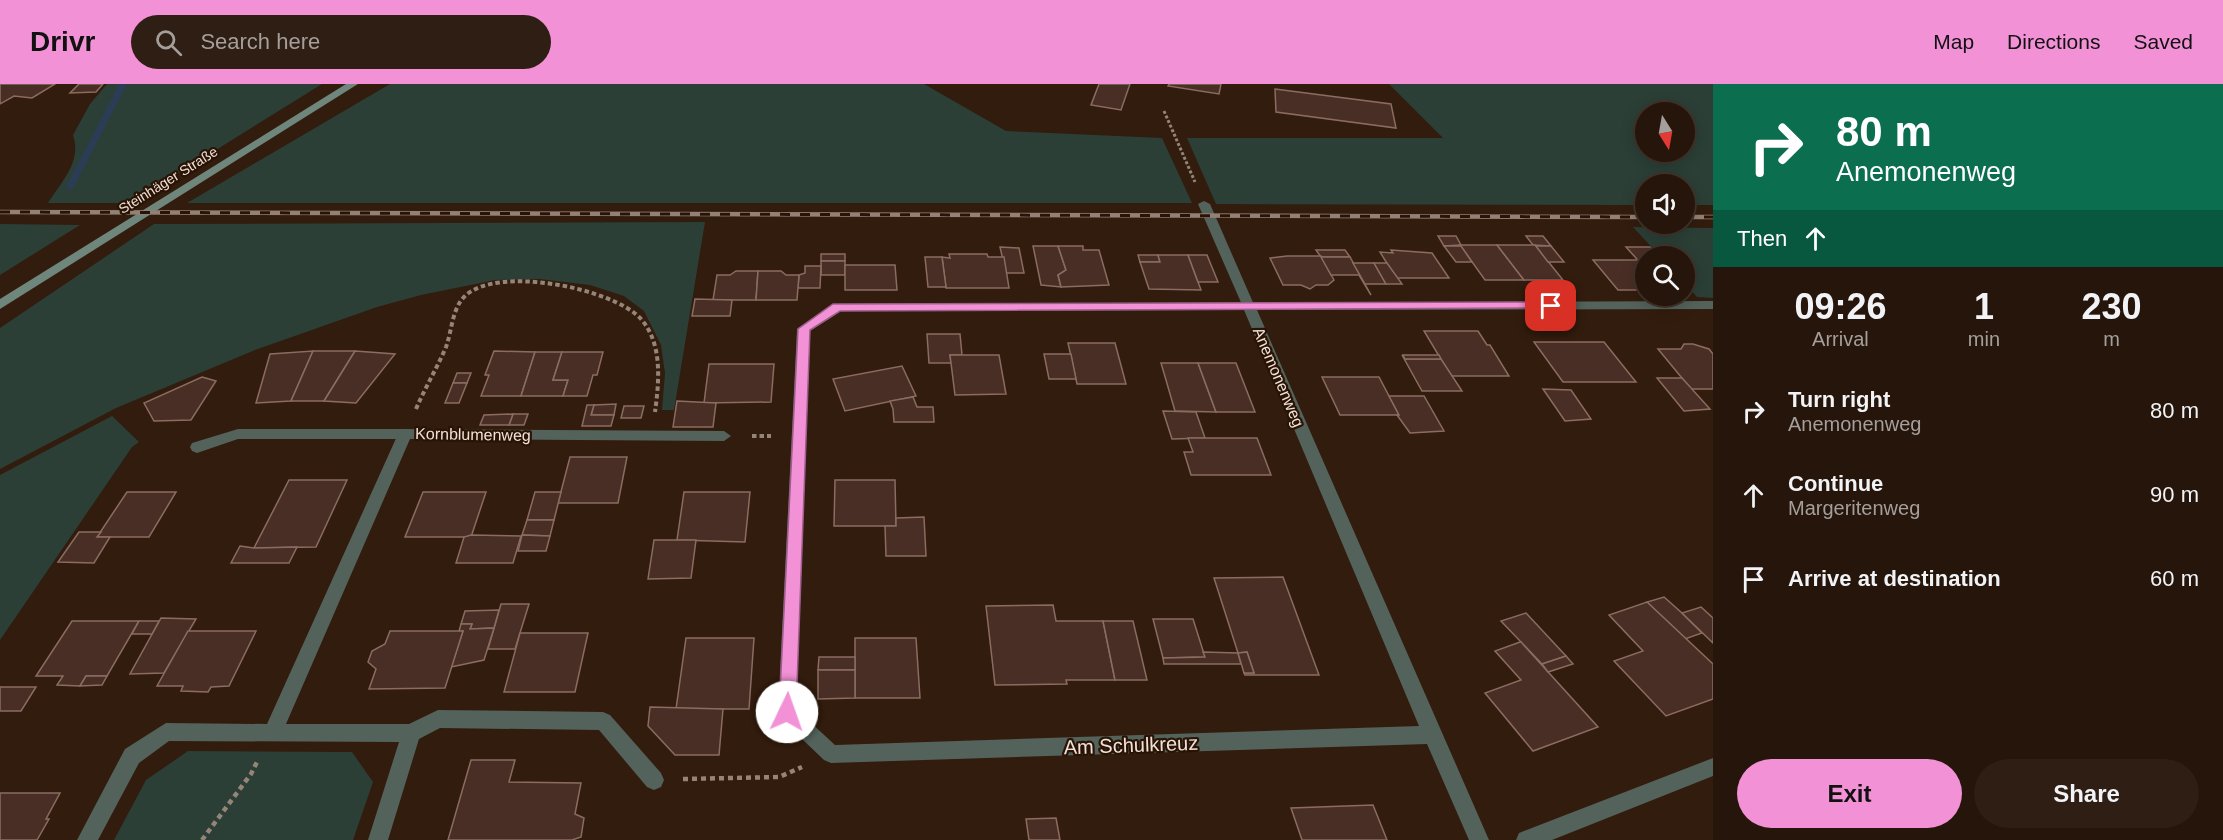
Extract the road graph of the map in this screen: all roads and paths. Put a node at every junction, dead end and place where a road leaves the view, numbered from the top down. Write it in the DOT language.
graph roads {
  1 [pos="354,84"];
  2 [pos="1164,111"];
  3 [pos="1204,204"];
  4 [pos="0,305"];
  5 [pos="1713,305"];
  6 [pos="1249,307"];
  7 [pos="405,434"];
  8 [pos="801,435"];
  9 [pos="650,436"];
  10 [pos="724,436"];
  11 [pos="197,447"];
  12 [pos="272,733"];
  13 [pos="411,733"];
  14 [pos="1431,735"];
  15 [pos="831,754"];
  16 [pos="1713,767"];
  17 [pos="654,780"];
  18 [pos="87,840"];
  19 [pos="202,840"];
  20 [pos="378,840"];
  21 [pos="1479,840"];
  22 [pos="1526,840"];
  1 -- 4 [label="main road, Steinhäger Straße"];
  2 -- 3 [label="path"];
  3 -- 6 [label="street"];
  5 -- 6 [label="street"];
  6 -- 8 [label="street, Anemonenweg"];
  6 -- 14 [label="street, Anemonenweg"];
  7 -- 9 [label="street, Kornblumenweg"];
  7 -- 9 [label="path"];
  7 -- 11 [label="street"];
  7 -- 12 [label="street, Kornblumenweg"];
  8 -- 10 [label="path"];
  8 -- 15 [label="street, Anemonenweg"];
  9 -- 10 [label="street, Kornblumenweg"];
  12 -- 13 [label="street"];
  12 -- 18 [label="street"];
  12 -- 19 [label="path"];
  13 -- 17 [label="street"];
  13 -- 20 [label="street"];
  14 -- 15 [label="street, Am Schulkreuz"];
  14 -- 21 [label="street, Anemonenweg"];
  15 -- 17 [label="path"];
  16 -- 22 [label="street"];
}
